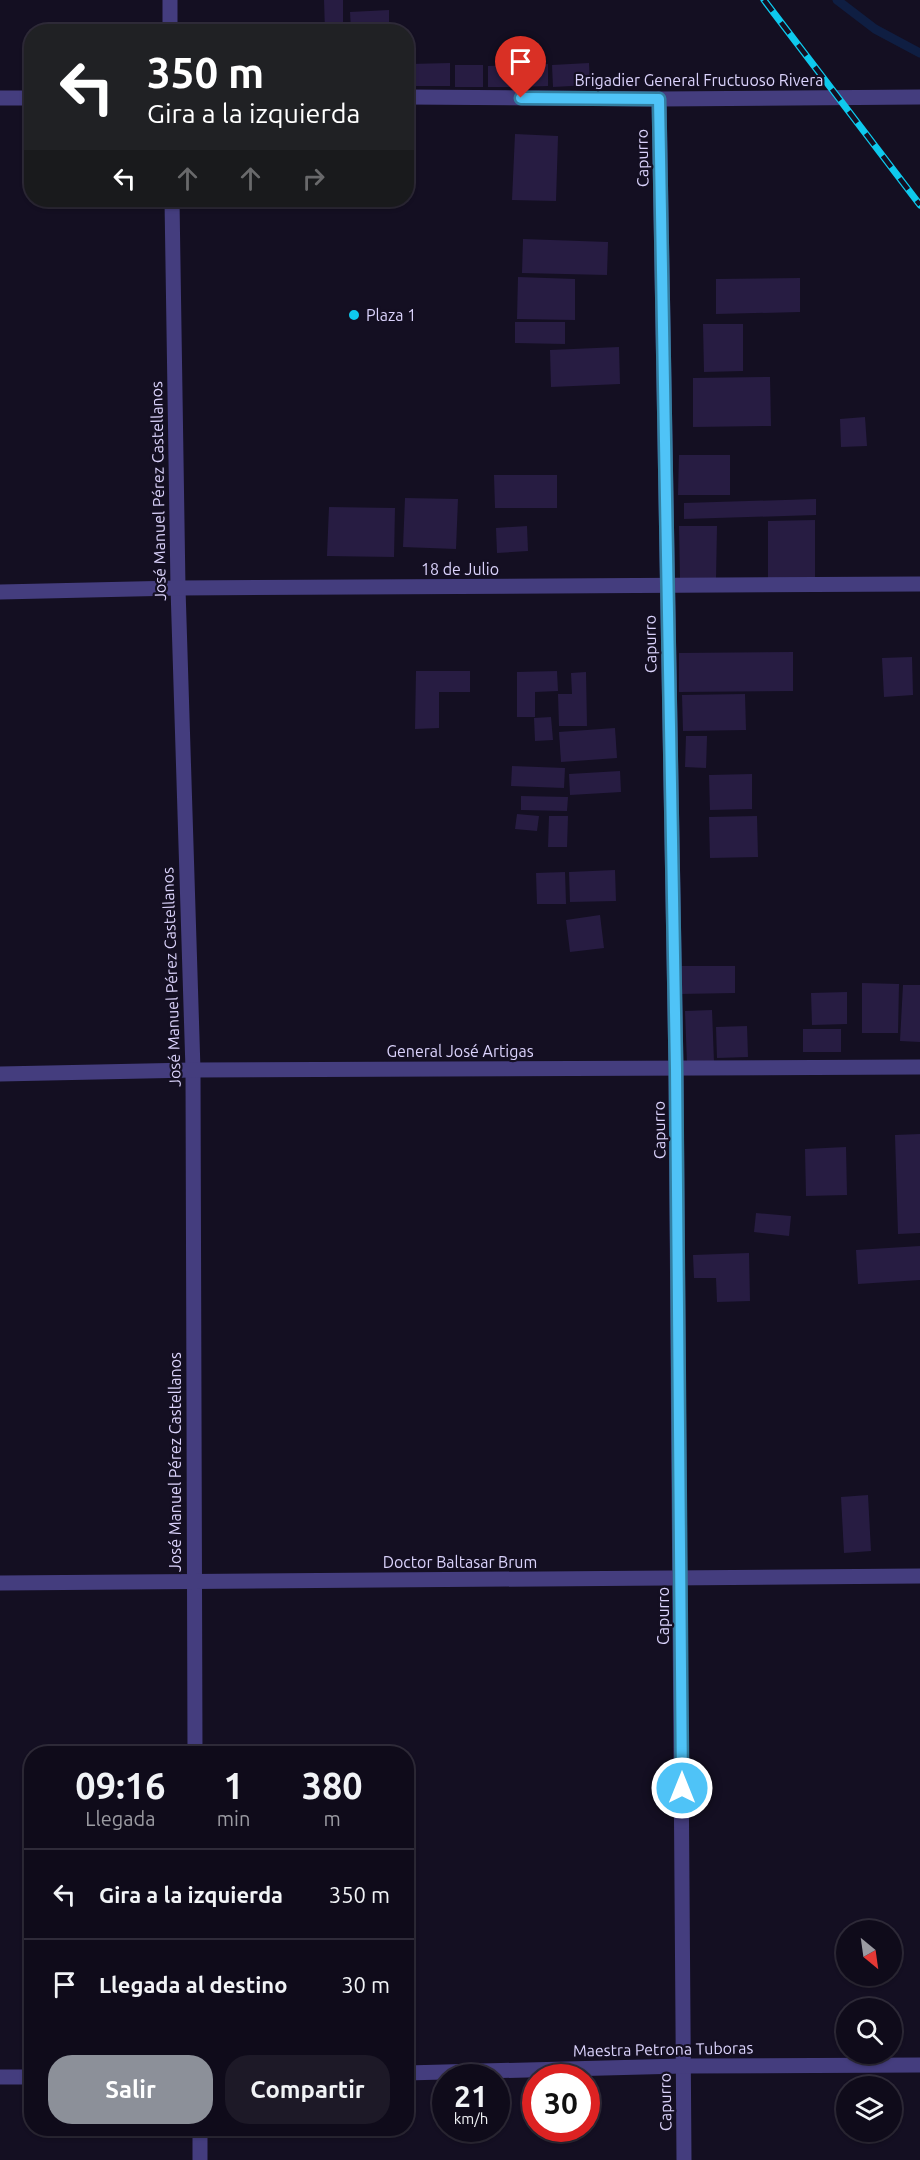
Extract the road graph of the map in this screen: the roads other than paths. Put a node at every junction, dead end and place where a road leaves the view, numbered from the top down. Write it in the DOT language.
graph roads {
  1 [pos="170,0"];
  2 [pos="170,24"];
  3 [pos="414,97"];
  4 [pos="920,97"];
  5 [pos="0,98"];
  6 [pos="24,98"];
  7 [pos="659,99"];
  8 [pos="172,207"];
  9 [pos="920,584"];
  10 [pos="667,587"];
  11 [pos="177,588"];
  12 [pos="0,592"];
  13 [pos="920,1067"];
  14 [pos="676,1069"];
  15 [pos="193,1070"];
  16 [pos="0,1074"];
  17 [pos="920,1576"];
  18 [pos="681,1579"];
  19 [pos="193,1582"];
  20 [pos="0,1583"];
  21 [pos="195,1746"];
  22 [pos="920,2065"];
  23 [pos="682,2066"];
  24 [pos="414,2073"];
  25 [pos="0,2077"];
  26 [pos="24,2077"];
  27 [pos="200,2136"];
  28 [pos="200,2160"];
  29 [pos="684,2160"];
  1 -- 2 [label="street"];
  3 -- 7 [label="street, Brigadier General Fructuoso Rivera"];
  4 -- 7 [label="street, Brigadier General Fructuoso Rivera"];
  5 -- 6 [label="street"];
  7 -- 10 [label="street, Capurro"];
  8 -- 11 [label="street, José Manuel Pérez Castellanos"];
  9 -- 10 [label="street, 18 de Julio"];
  10 -- 11 [label="street, 18 de Julio"];
  10 -- 14 [label="street, Capurro"];
  11 -- 12 [label="street, 18 de Julio"];
  11 -- 15 [label="street, José Manuel Pérez Castellanos"];
  13 -- 14 [label="street, General José Artigas"];
  14 -- 15 [label="street, General José Artigas"];
  14 -- 18 [label="street, Capurro"];
  15 -- 16 [label="street, General José Artigas"];
  15 -- 19 [label="street, José Manuel Pérez Castellanos"];
  17 -- 18 [label="street, Doctor Baltasar Brum"];
  18 -- 19 [label="street, Doctor Baltasar Brum"];
  18 -- 23 [label="street, Capurro"];
  19 -- 20 [label="street, Doctor Baltasar Brum"];
  19 -- 21 [label="street, José Manuel Pérez Castellanos"];
  22 -- 23 [label="street, Maestra Petrona Tuboras"];
  23 -- 24 [label="street, Maestra Petrona Tuboras"];
  23 -- 29 [label="street, Capurro"];
  25 -- 26 [label="street"];
  27 -- 28 [label="street"];
}
